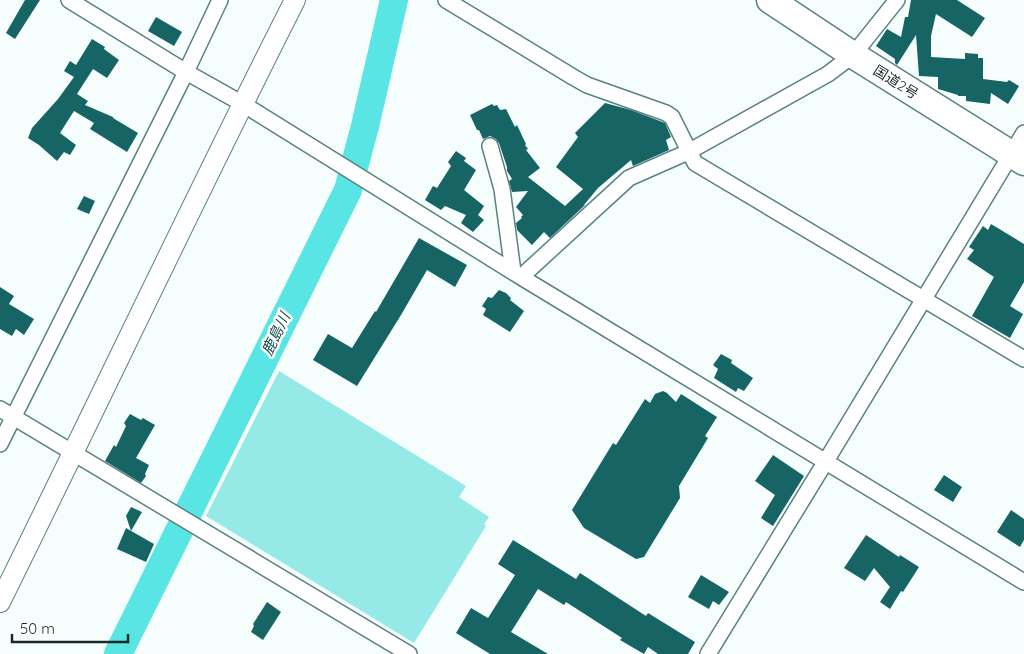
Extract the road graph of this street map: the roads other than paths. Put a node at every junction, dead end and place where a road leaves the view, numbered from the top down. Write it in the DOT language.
graph roads {
  1 [pos="69,0"];
  2 [pos="220,0"];
  3 [pos="296,0"];
  4 [pos="446,0"];
  5 [pos="770,0"];
  6 [pos="897,0"];
  7 [pos="853,55"];
  8 [pos="186,72"];
  9 [pos="243,104"];
  10 [pos="490,146"];
  11 [pos="1020,150"];
  12 [pos="688,152"];
  13 [pos="517,275"];
  14 [pos="924,298"];
  15 [pos="1024,359"];
  16 [pos="0,409"];
  17 [pos="14,417"];
  18 [pos="0,444"];
  19 [pos="74,453"];
  20 [pos="826,461"];
  21 [pos="1024,582"];
  22 [pos="0,602"];
  23 [pos="409,654"];
  24 [pos="708,654"];
  1 -- 8 [label="street"];
  2 -- 8 [label="street"];
  3 -- 9 [label="street"];
  4 -- 12 [label="street"];
  5 -- 7 [label="highway, 国道2号"];
  6 -- 7 [label="street"];
  7 -- 11 [label="highway, 国道2号"];
  7 -- 12 [label="street"];
  8 -- 9 [label="street"];
  8 -- 17 [label="street"];
  9 -- 13 [label="street"];
  9 -- 19 [label="street"];
  10 -- 13 [label="street"];
  11 -- 14 [label="street"];
  12 -- 13 [label="street"];
  12 -- 14 [label="street"];
  13 -- 20 [label="street"];
  14 -- 15 [label="street"];
  14 -- 20 [label="street"];
  16 -- 17 [label="street"];
  17 -- 18 [label="street"];
  17 -- 19 [label="street"];
  19 -- 22 [label="street"];
  19 -- 23 [label="street"];
  20 -- 21 [label="street"];
  20 -- 24 [label="street"];
}
